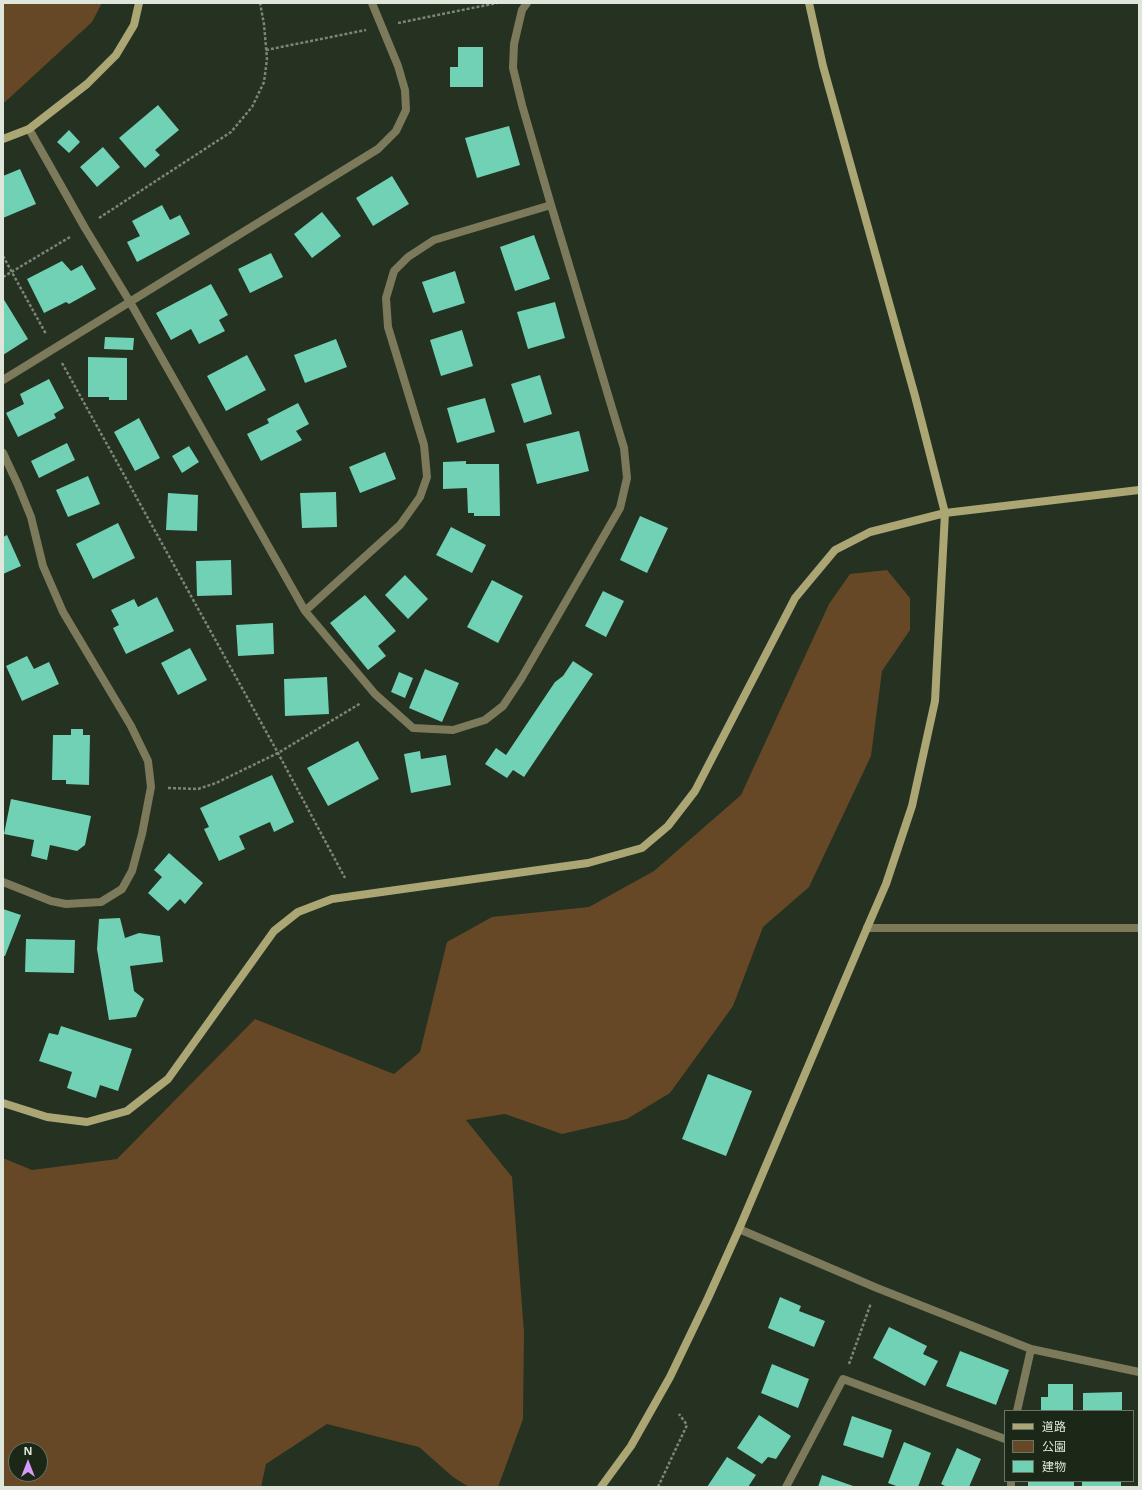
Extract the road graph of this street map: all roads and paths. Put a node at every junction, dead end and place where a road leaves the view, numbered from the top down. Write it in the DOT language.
graph roads {
  1 [pos="139,3"];
  2 [pos="260,3"];
  3 [pos="372,3"];
  4 [pos="527,3"];
  5 [pos="809,3"];
  6 [pos="30,128"];
  7 [pos="3,139"];
  8 [pos="551,205"];
  9 [pos="85,228"];
  10 [pos="3,256"];
  11 [pos="12,271"];
  12 [pos="3,277"];
  13 [pos="130,302"];
  14 [pos="54,349"];
  15 [pos="3,380"];
  16 [pos="3,453"];
  17 [pos="1139,490"];
  18 [pos="945,514"];
  19 [pos="305,611"];
  20 [pos="375,694"];
  21 [pos="278,753"];
  22 [pos="151,788"];
  23 [pos="345,878"];
  24 [pos="3,882"];
  25 [pos="867,928"];
  26 [pos="1139,928"];
  27 [pos="3,1103"];
  28 [pos="740,1229"];
  29 [pos="877,1288"];
  30 [pos="1031,1349"];
  31 [pos="1139,1372"];
  32 [pos="843,1379"];
  33 [pos="1017,1410"];
  34 [pos="679,1414"];
  35 [pos="1004,1439"];
  36 [pos="601,1487"];
  37 [pos="658,1487"];
  38 [pos="786,1487"];
  1 -- 6 [label="street"];
  2 -- 9 [label="path"];
  3 -- 13 [label="street"];
  4 -- 8 [label="street"];
  5 -- 18 [label="street"];
  6 -- 7 [label="street"];
  6 -- 9 [label="street"];
  8 -- 19 [label="street"];
  8 -- 20 [label="street"];
  9 -- 11 [label="path"];
  9 -- 13 [label="street"];
  10 -- 11 [label="path"];
  11 -- 12 [label="path"];
  11 -- 14 [label="path"];
  13 -- 14 [label="street"];
  13 -- 19 [label="street"];
  14 -- 15 [label="street"];
  14 -- 21 [label="path"];
  16 -- 22 [label="street"];
  17 -- 18 [label="street"];
  18 -- 25 [label="street"];
  18 -- 27 [label="street"];
  19 -- 20 [label="street"];
  20 -- 21 [label="path"];
  21 -- 22 [label="path"];
  21 -- 23 [label="path"];
  22 -- 24 [label="street"];
  25 -- 26 [label="street"];
  25 -- 28 [label="street"];
  28 -- 29 [label="street"];
  28 -- 36 [label="street"];
  29 -- 30 [label="street"];
  29 -- 32 [label="path"];
  30 -- 31 [label="street"];
  30 -- 33 [label="street"];
  32 -- 35 [label="street"];
  32 -- 38 [label="street"];
  34 -- 37 [label="path"];
}
